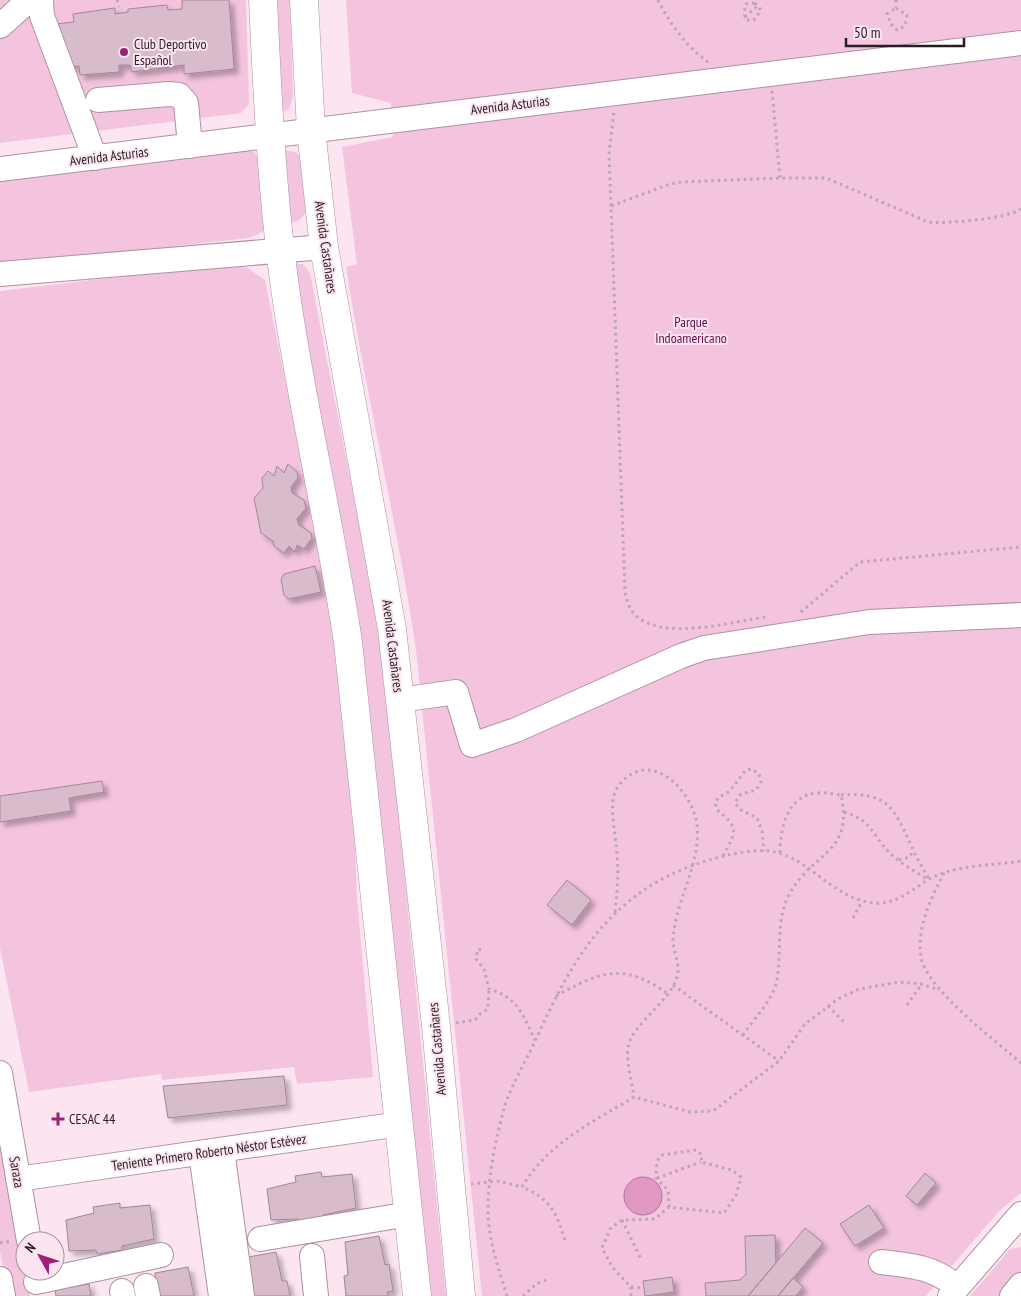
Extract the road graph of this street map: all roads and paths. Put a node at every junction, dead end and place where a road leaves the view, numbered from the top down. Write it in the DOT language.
graph roads {
  1 [pos="29,0"];
  2 [pos="41,0"];
  3 [pos="118,0"];
  4 [pos="263,0"];
  5 [pos="304,0"];
  6 [pos="658,0"];
  7 [pos="896,0"];
  8 [pos="756,3"];
  9 [pos="119,7"];
  10 [pos="896,8"];
  11 [pos="745,17"];
  12 [pos="0,26"];
  13 [pos="1021,43"];
  14 [pos="770,73"];
  15 [pos="731,78"];
  16 [pos="619,92"];
  17 [pos="98,100"];
  18 [pos="311,130"];
  19 [pos="269,136"];
  20 [pos="190,146"];
  21 [pos="96,158"];
  22 [pos="0,168"];
  23 [pos="780,178"];
  24 [pos="611,206"];
  25 [pos="1021,209"];
  26 [pos="324,247"];
  27 [pos="280,251"];
  28 [pos="0,274"];
  29 [pos="1021,547"];
  30 [pos="792,613"];
  31 [pos="1021,615"];
  32 [pos="773,616"];
  33 [pos="400,700"];
  34 [pos="841,795"];
  35 [pos="844,812"];
  36 [pos="913,850"];
  37 [pos="764,851"];
  38 [pos="780,853"];
  39 [pos="723,856"];
  40 [pos="898,860"];
  41 [pos="1021,861"];
  42 [pos="694,865"];
  43 [pos="808,870"];
  44 [pos="944,872"];
  45 [pos="929,879"];
  46 [pos="862,901"];
  47 [pos="615,914"];
  48 [pos="852,918"];
  49 [pos="481,950"];
  50 [pos="921,984"];
  51 [pos="673,985"];
  52 [pos="490,989"];
  53 [pos="939,990"];
  54 [pos="668,994"];
  55 [pos="556,996"];
  56 [pos="907,1005"];
  57 [pos="828,1006"];
  58 [pos="475,1020"];
  59 [pos="844,1022"];
  60 [pos="743,1035"];
  61 [pos="536,1040"];
  62 [pos="779,1061"];
  63 [pos="1021,1063"];
  64 [pos="0,1073"];
  65 [pos="634,1097"];
  66 [pos="400,1124"];
  67 [pos="212,1151"];
  68 [pos="701,1162"];
  69 [pos="656,1178"];
  70 [pos="18,1179"];
  71 [pos="489,1184"];
  72 [pos="451,1186"];
  73 [pos="522,1187"];
  74 [pos="669,1207"];
  75 [pos="409,1214"];
  76 [pos="1021,1214"];
  77 [pos="622,1220"];
  78 [pos="27,1231"];
  79 [pos="260,1238"];
  80 [pos="565,1240"];
  81 [pos="161,1255"];
  82 [pos="312,1256"];
  83 [pos="641,1258"];
  84 [pos="880,1262"];
  85 [pos="0,1279"];
  86 [pos="546,1280"];
  87 [pos="36,1283"];
  88 [pos="1021,1285"];
  89 [pos="631,1287"];
  90 [pos="644,1288"];
  91 [pos="954,1292"];
  92 [pos="3,1296"];
  93 [pos="221,1296"];
  94 [pos="242,1296"];
  95 [pos="316,1296"];
  96 [pos="417,1296"];
  97 [pos="461,1296"];
  98 [pos="507,1296"];
  99 [pos="523,1296"];
  100 [pos="631,1296"];
  101 [pos="1012,1296"];
  1 -- 12 [label="street"];
  2 -- 21 [label="street"];
  3 -- 9 [label="path"];
  4 -- 19 [label="main road"];
  5 -- 18 [label="main road, Avenida Castañares"];
  6 -- 15 [label="path"];
  7 -- 10 [label="path"];
  8 -- 11 [label="path"];
  8 -- 11 [label="path"];
  8 -- 11 [label="path"];
  10 -- 10 [label="path"];
  13 -- 14 [label="street, Avenida Asturias"];
  14 -- 15 [label="street, Avenida Asturias"];
  14 -- 23 [label="path"];
  15 -- 16 [label="street, Avenida Asturias"];
  16 -- 18 [label="street, Avenida Asturias"];
  16 -- 24 [label="path"];
  17 -- 20 [label="street"];
  18 -- 19 [label="street, Avenida Asturias"];
  18 -- 26 [label="main road, Avenida Castañares"];
  19 -- 20 [label="street, Avenida Asturias"];
  19 -- 27 [label="main road"];
  20 -- 21 [label="street, Avenida Asturias"];
  21 -- 22 [label="street, Avenida Asturias"];
  23 -- 24 [label="path"];
  23 -- 25 [label="path"];
  24 -- 32 [label="path"];
  26 -- 27 [label="street"];
  26 -- 33 [label="main road, Avenida Castañares"];
  27 -- 28 [label="street"];
  27 -- 66 [label="main road"];
  29 -- 30 [label="path"];
  31 -- 33 [label="street"];
  33 -- 72 [label="main road, Avenida Castañares"];
  34 -- 35 [label="path"];
  34 -- 36 [label="path"];
  34 -- 38 [label="path"];
  35 -- 40 [label="path"];
  35 -- 43 [label="path"];
  36 -- 40 [label="path"];
  36 -- 45 [label="path"];
  37 -- 38 [label="path"];
  37 -- 39 [label="path"];
  37 -- 39 [label="path"];
  38 -- 43 [label="path"];
  39 -- 42 [label="path"];
  40 -- 45 [label="path"];
  41 -- 44 [label="path"];
  42 -- 47 [label="path"];
  42 -- 47 [label="path"];
  42 -- 51 [label="path"];
  43 -- 46 [label="path"];
  43 -- 60 [label="path"];
  44 -- 45 [label="path"];
  44 -- 53 [label="path"];
  45 -- 46 [label="path"];
  46 -- 48 [label="path"];
  47 -- 55 [label="path"];
  49 -- 52 [label="path"];
  50 -- 53 [label="path"];
  50 -- 56 [label="path"];
  50 -- 57 [label="path"];
  51 -- 54 [label="path"];
  51 -- 60 [label="path"];
  52 -- 58 [label="path"];
  52 -- 61 [label="path"];
  53 -- 63 [label="path"];
  54 -- 55 [label="path"];
  54 -- 65 [label="path"];
  55 -- 61 [label="path"];
  57 -- 59 [label="path"];
  57 -- 62 [label="path"];
  60 -- 62 [label="path"];
  61 -- 71 [label="path"];
  62 -- 65 [label="path"];
  64 -- 70 [label="street, Saraza"];
  65 -- 73 [label="path"];
  66 -- 67 [label="street, Teniente Primero Roberto Néstor Estévez"];
  66 -- 75 [label="main road"];
  67 -- 70 [label="street, Teniente Primero Roberto Néstor Estévez"];
  67 -- 93 [label="street"];
  67 -- 94 [label="street"];
  68 -- 69 [label="path"];
  68 -- 69 [label="path"];
  68 -- 74 [label="path"];
  69 -- 74 [label="path"];
  70 -- 78 [label="street, Saraza"];
  71 -- 72 [label="path"];
  71 -- 73 [label="path"];
  71 -- 98 [label="path"];
  72 -- 97 [label="main road, Avenida Castañares"];
  73 -- 80 [label="path"];
  74 -- 77 [label="path"];
  75 -- 79 [label="street"];
  75 -- 96 [label="main road"];
  76 -- 91 [label="street"];
  77 -- 83 [label="path"];
  77 -- 89 [label="path"];
  81 -- 87 [label="street"];
  82 -- 95 [label="street"];
  84 -- 91 [label="street"];
  85 -- 92 [label="street"];
  86 -- 99 [label="path"];
  88 -- 101 [label="street"];
  89 -- 90 [label="path"];
  89 -- 100 [label="path"];
}
